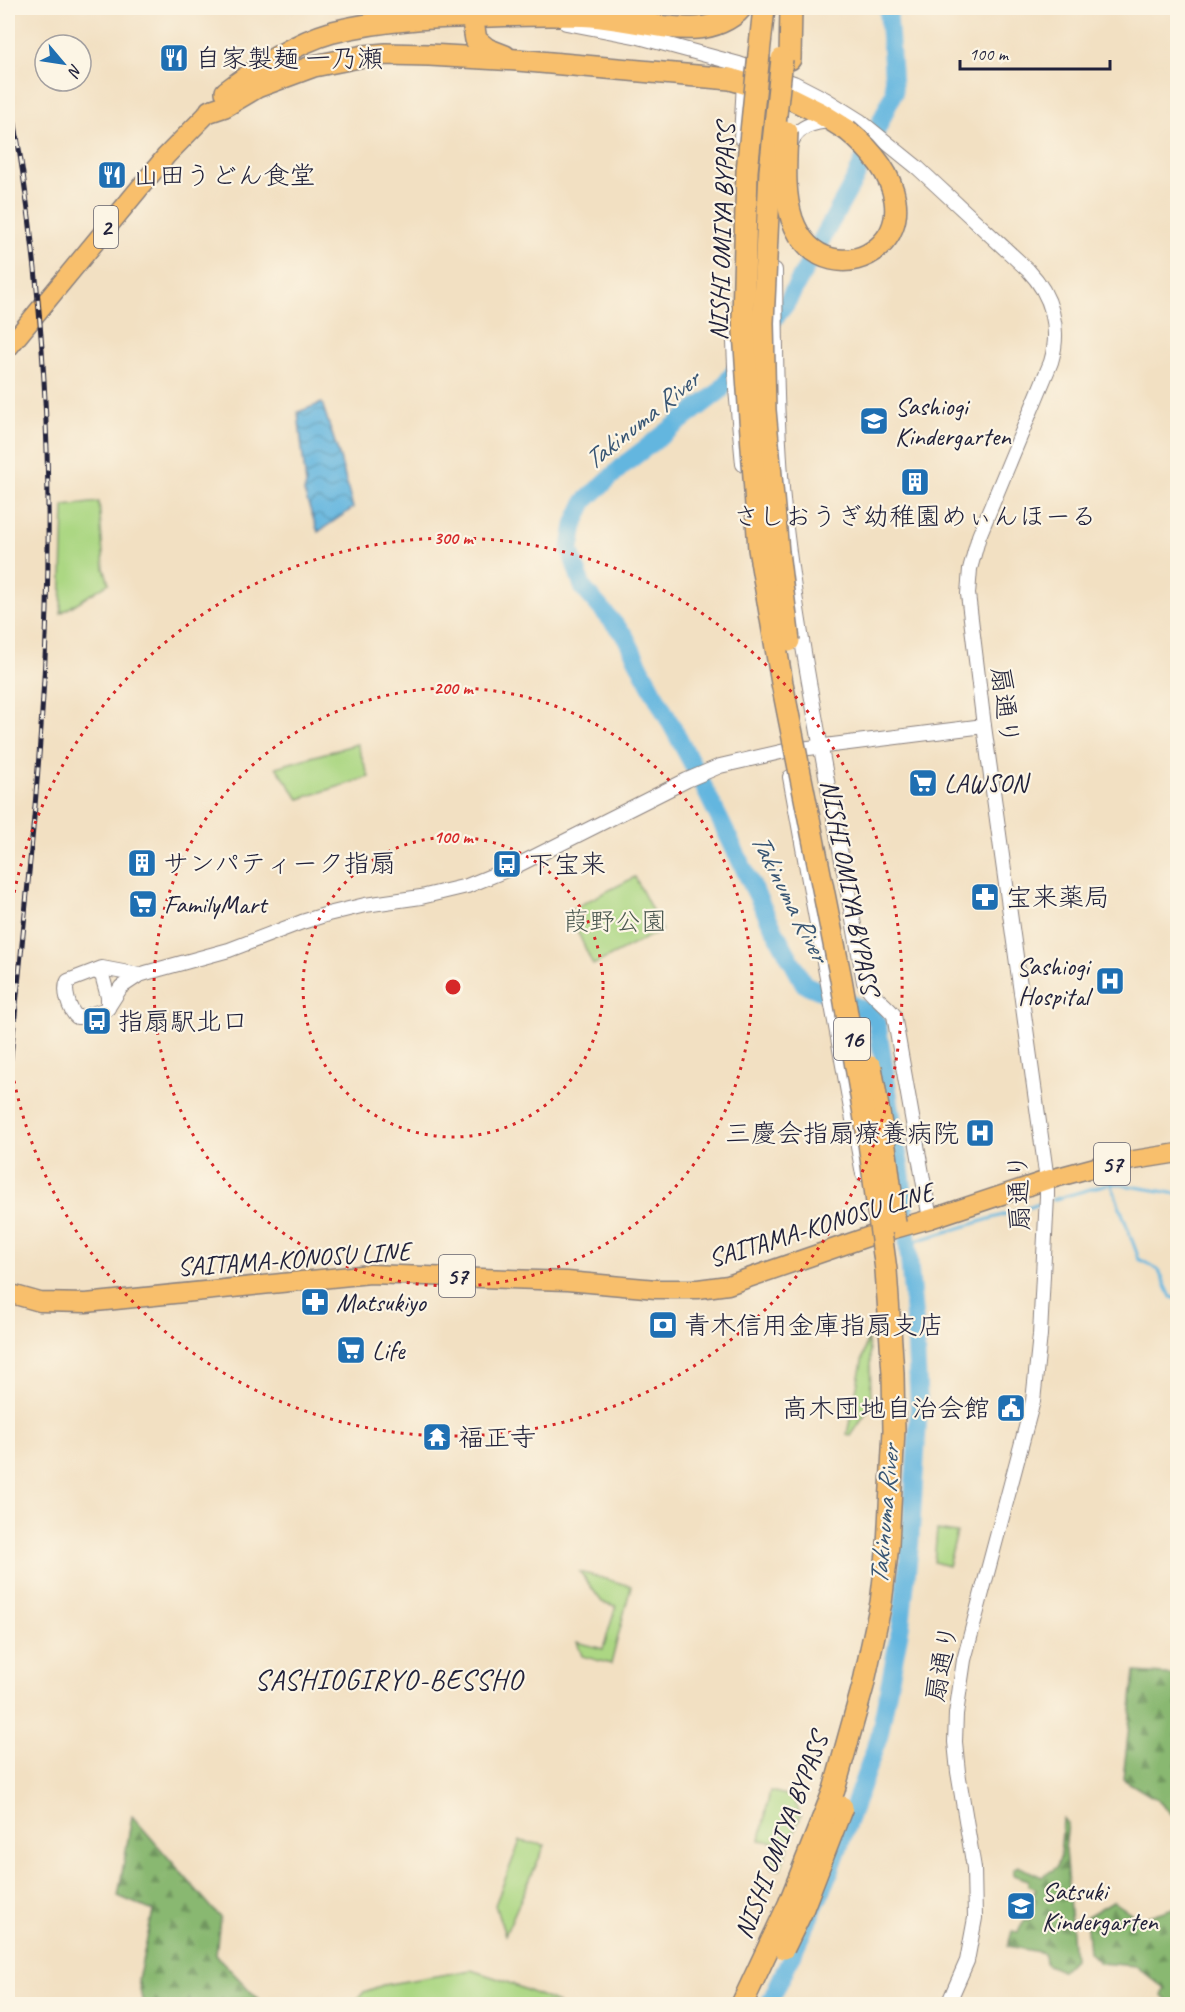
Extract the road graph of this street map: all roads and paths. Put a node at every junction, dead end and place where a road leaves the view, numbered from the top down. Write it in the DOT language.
graph roads {
  1 [pos="741,8"];
  2 [pos="764,8"];
  3 [pos="790,8"];
  4 [pos="512,15"];
  5 [pos="472,16"];
  6 [pos="786,59"];
  7 [pos="517,60"];
  8 [pos="640,70"];
  9 [pos="744,82"];
  10 [pos="811,92"];
  11 [pos="210,111"];
  12 [pos="846,124"];
  13 [pos="8,348"];
  14 [pos="984,726"];
  15 [pos="821,746"];
  16 [pos="786,751"];
  17 [pos="95,970"];
  18 [pos="138,975"];
  19 [pos="107,1009"];
  20 [pos="1178,1153"];
  21 [pos="1047,1180"];
  22 [pos="927,1220"];
  23 [pos="873,1235"];
  24 [pos="8,1293"];
  25 [pos="742,2004"];
  26 [pos="757,2004"];
  27 [pos="948,2004"];
  1 -- 4 [label="highway"];
  2 -- 25 [label="highway, NISHI OMIYA BYPASS / 16, bridge"];
  3 -- 6 [label="highway"];
  4 -- 5 [label="highway"];
  4 -- 10 [label="street"];
  5 -- 7 [label="highway"];
  5 -- 11 [label="highway"];
  6 -- 12 [label="highway, bridge"];
  6 -- 26 [label="highway, NISHI OMIYA BYPASS / 16, bridge"];
  7 -- 8 [label="highway"];
  7 -- 11 [label="highway"];
  8 -- 9 [label="highway"];
  8 -- 10 [label="street"];
  9 -- 12 [label="highway"];
  9 -- 16 [label="street"];
  10 -- 12 [label="street, 扇通り"];
  11 -- 13 [label="main road, 2"];
  12 -- 14 [label="street, 扇通り"];
  12 -- 15 [label="street"];
  14 -- 15 [label="street"];
  14 -- 21 [label="street, 扇通り"];
  15 -- 16 [label="street"];
  15 -- 22 [label="street"];
  16 -- 18 [label="street"];
  16 -- 23 [label="street"];
  17 -- 18 [label="street"];
  17 -- 19 [label="street"];
  17 -- 19 [label="street"];
  18 -- 19 [label="street"];
  20 -- 21 [label="main road, SAITAMA-KONOSU LINE / 57"];
  21 -- 22 [label="main road, SAITAMA-KONOSU LINE / 57"];
  21 -- 27 [label="street, 扇通り"];
  22 -- 23 [label="main road, SAITAMA-KONOSU LINE / 57"];
  23 -- 24 [label="main road, SAITAMA-KONOSU LINE / 57"];
}
